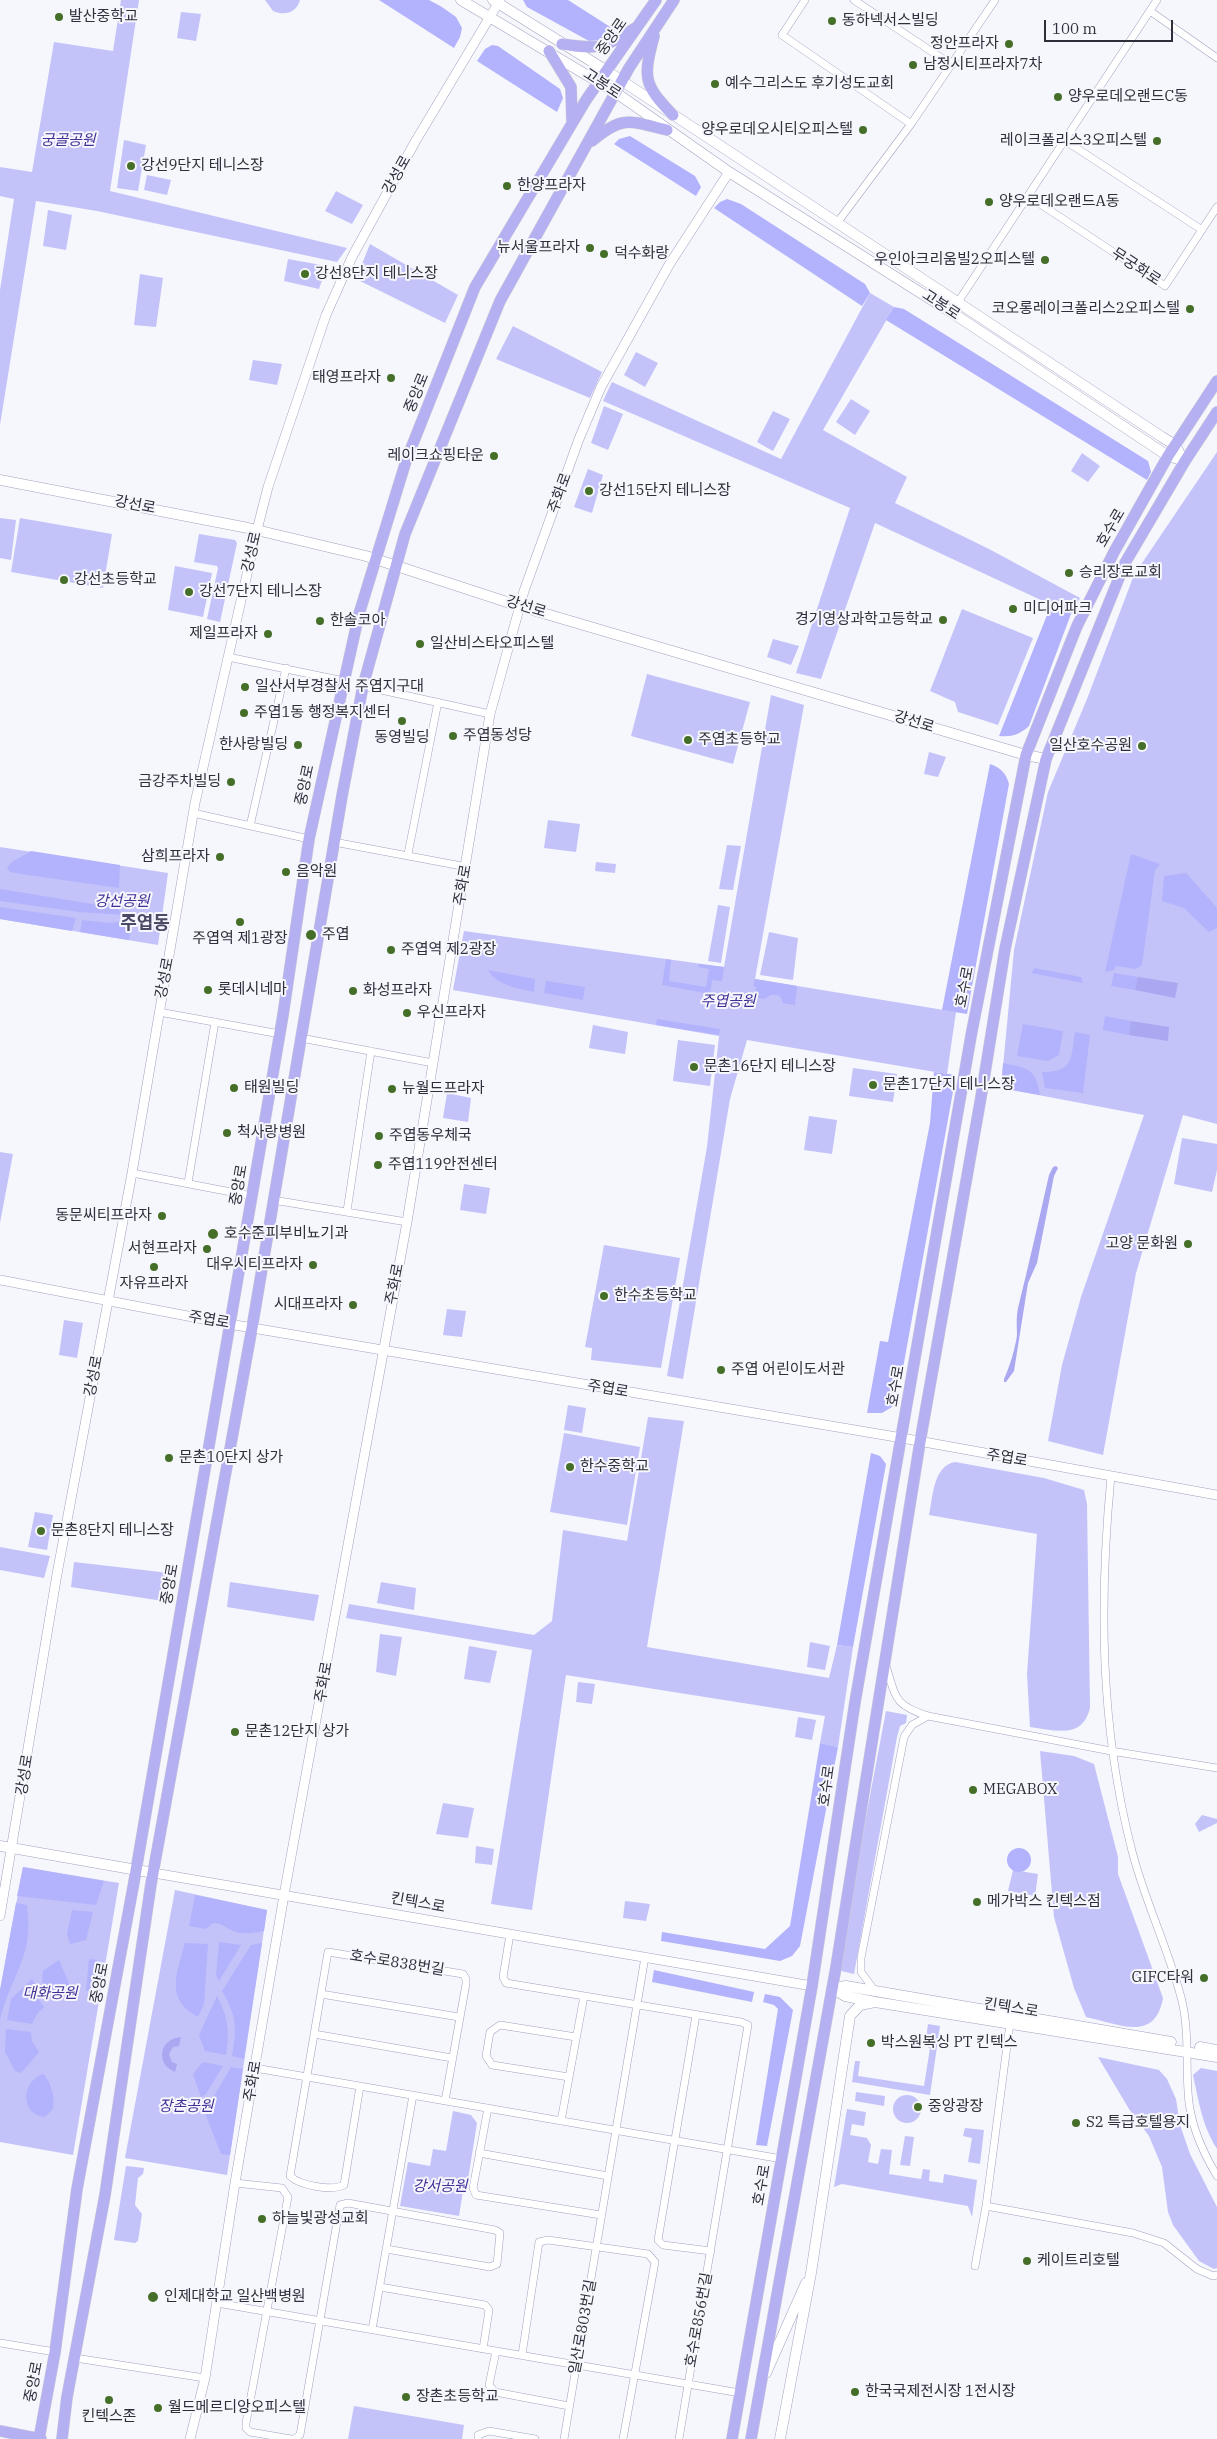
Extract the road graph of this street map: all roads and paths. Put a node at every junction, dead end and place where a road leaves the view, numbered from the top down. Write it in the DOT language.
graph roads {
  1 [pos="461,0"];
  2 [pos="656,0"];
  3 [pos="674,0"];
  4 [pos="805,0"];
  5 [pos="854,0"];
  6 [pos="1157,0"];
  7 [pos="497,1"];
  8 [pos="993,3"];
  9 [pos="1150,11"];
  10 [pos="488,18"];
  11 [pos="638,26"];
  12 [pos="657,26"];
  13 [pos="562,44"];
  14 [pos="549,51"];
  15 [pos="1217,58"];
  16 [pos="952,65"];
  17 [pos="607,72"];
  18 [pos="621,81"];
  19 [pos="599,82"];
  20 [pos="615,92"];
  21 [pos="673,115"];
  22 [pos="572,123"];
  23 [pos="911,124"];
  24 [pos="667,130"];
  25 [pos="1064,140"];
  26 [pos="586,146"];
  27 [pos="729,172"];
  28 [pos="1028,196"];
  29 [pos="1217,207"];
  30 [pos="837,223"];
  31 [pos="1202,230"];
  32 [pos="958,302"];
  33 [pos="1217,381"];
  34 [pos="1217,412"];
  35 [pos="1175,445"];
  36 [pos="1168,456"];
  37 [pos="1185,461"];
  38 [pos="0,480"];
  39 [pos="257,530"];
  40 [pos="376,559"];
  41 [pos="397,565"];
  42 [pos="519,606"];
  43 [pos="228,657"];
  44 [pos="286,668"];
  45 [pos="344,681"];
  46 [pos="363,686"];
  47 [pos="438,702"];
  48 [pos="490,714"];
  49 [pos="1026,756"];
  50 [pos="1046,759"];
  51 [pos="193,813"];
  52 [pos="250,826"];
  53 [pos="309,839"];
  54 [pos="334,842"];
  55 [pos="408,854"];
  56 [pos="467,867"];
  57 [pos="159,1012"];
  58 [pos="215,1022"];
  59 [pos="280,1034"];
  60 [pos="301,1038"];
  61 [pos="371,1051"];
  62 [pos="433,1062"];
  63 [pos="132,1173"];
  64 [pos="188,1183"];
  65 [pos="252,1196"];
  66 [pos="273,1200"];
  67 [pos="347,1211"];
  68 [pos="407,1222"];
  69 [pos="0,1280"];
  70 [pos="108,1302"];
  71 [pos="229,1324"];
  72 [pos="252,1328"];
  73 [pos="382,1351"];
  74 [pos="902,1438"];
  75 [pos="920,1442"];
  76 [pos="1111,1476"];
  77 [pos="1217,1495"];
  78 [pos="885,1664"];
  79 [pos="928,1716"];
  80 [pos="1111,1751"];
  81 [pos="1217,1768"];
  82 [pos="0,1846"];
  83 [pos="12,1848"];
  84 [pos="136,1869"];
  85 [pos="154,1873"];
  86 [pos="284,1895"];
  87 [pos="0,1916"];
  88 [pos="510,1934"];
  89 [pos="645,1957"];
  90 [pos="812,1986"];
  91 [pos="832,1988"];
  92 [pos="876,1991"];
  93 [pos="321,1994"];
  94 [pos="584,1996"];
  95 [pos="875,2002"];
  96 [pos="637,2006"];
  97 [pos="696,2015"];
  98 [pos="459,2017"];
  99 [pos="1010,2024"];
  100 [pos="314,2034"];
  101 [pos="576,2037"];
  102 [pos="1187,2048"];
  103 [pos="1217,2050"];
  104 [pos="1217,2057"];
  105 [pos="452,2058"];
  106 [pos="255,2068"];
  107 [pos="306,2077"];
  108 [pos="569,2077"];
  109 [pos="360,2086"];
  110 [pos="413,2095"];
  111 [pos="446,2101"];
  112 [pos="488,2108"];
  113 [pos="561,2121"];
  114 [pos="616,2130"];
  115 [pos="675,2141"];
  116 [pos="727,2150"];
  117 [pos="479,2153"];
  118 [pos="782,2159"];
  119 [pos="608,2176"];
  120 [pos="1217,2176"];
  121 [pos="235,2183"];
  122 [pos="986,2206"];
  123 [pos="393,2212"];
  124 [pos="602,2215"];
  125 [pos="596,2247"];
  126 [pos="386,2249"];
  127 [pos="710,2254"];
  128 [pos="975,2266"];
  129 [pos="811,2273"];
  130 [pos="1217,2276"];
  131 [pos="380,2287"];
  132 [pos="217,2303"];
  133 [pos="266,2312"];
  134 [pos="320,2321"];
  135 [pos="372,2330"];
  136 [pos="0,2343"];
  137 [pos="483,2349"];
  138 [pos="496,2351"];
  139 [pos="55,2352"];
  140 [pos="522,2355"];
  141 [pos="75,2358"];
  142 [pos="576,2365"];
  143 [pos="635,2375"];
  144 [pos="205,2378"];
  145 [pos="688,2384"];
  146 [pos="761,2384"];
  147 [pos="740,2392"];
  148 [pos="569,2406"];
  149 [pos="0,2431"];
  150 [pos="478,2437"];
  151 [pos="40,2439"];
  152 [pos="62,2439"];
  153 [pos="190,2439"];
  154 [pos="292,2439"];
  155 [pos="535,2439"];
  156 [pos="564,2439"];
  157 [pos="623,2439"];
  158 [pos="679,2439"];
  159 [pos="732,2439"];
  160 [pos="751,2439"];
  161 [pos="780,2439"];
  1 -- 10 [label="main road, 고봉로"];
  2 -- 11 [label="main road, 중앙로"];
  3 -- 12 [label="main road, 중앙로"];
  4 -- 23 [label="street"];
  5 -- 16 [label="street"];
  6 -- 9 [label="street"];
  7 -- 10 [label="street, 강성로"];
  7 -- 13 [label="main road, 고봉로"];
  8 -- 16 [label="street"];
  9 -- 15 [label="street"];
  9 -- 25 [label="street, 고봉로"];
  10 -- 14 [label="main road, 고봉로"];
  10 -- 39 [label="street, 강성로"];
  11 -- 13 [label="main road"];
  11 -- 17 [label="main road, 중앙로"];
  12 -- 18 [label="main road, 중앙로"];
  12 -- 21 [label="main road"];
  13 -- 17 [label="main road, 고봉로"];
  14 -- 19 [label="main road, 고봉로"];
  14 -- 22 [label="main road"];
  16 -- 23 [label="street"];
  17 -- 18 [label="main road, 고봉로"];
  17 -- 19 [label="main road, 중앙로"];
  18 -- 20 [label="main road, 중앙로"];
  18 -- 21 [label="main road, 고봉로"];
  19 -- 20 [label="main road, 고봉로"];
  19 -- 22 [label="main road, 중앙로"];
  20 -- 24 [label="main road, 고봉로"];
  20 -- 26 [label="main road, 중앙로"];
  21 -- 30 [label="main road, 고봉로"];
  22 -- 40 [label="main road, 중앙로"];
  23 -- 30 [label="street"];
  24 -- 26 [label="main road"];
  24 -- 27 [label="main road, 고봉로"];
  25 -- 28 [label="street, 고봉로"];
  25 -- 31 [label="street"];
  26 -- 41 [label="main road, 중앙로"];
  27 -- 36 [label="main road, 고봉로"];
  27 -- 42 [label="street, 주화로"];
  28 -- 31 [label="street, 무궁화로"];
  28 -- 32 [label="street, 고봉로"];
  29 -- 31 [label="street, 무궁화로"];
  30 -- 32 [label="main road, 고봉로"];
  32 -- 35 [label="main road, 고봉로"];
  33 -- 35 [label="main road, 호수로"];
  34 -- 37 [label="main road, 호수로"];
  35 -- 36 [label="main road, 호수로"];
  35 -- 37 [label="main road, 고봉로"];
  36 -- 37 [label="main road, 고봉로"];
  36 -- 49 [label="main road, 호수로"];
  37 -- 50 [label="main road, 호수로"];
  38 -- 39 [label="main road, 강선로"];
  39 -- 40 [label="main road, 강선로"];
  39 -- 43 [label="street, 강성로"];
  40 -- 41 [label="main road, 강선로"];
  40 -- 45 [label="main road, 중앙로"];
  41 -- 42 [label="main road, 강선로"];
  41 -- 46 [label="main road, 중앙로"];
  42 -- 48 [label="street, 주화로"];
  42 -- 49 [label="main road, 강선로"];
  43 -- 44 [label="street"];
  43 -- 51 [label="street, 강성로"];
  44 -- 45 [label="street"];
  44 -- 52 [label="street"];
  45 -- 53 [label="main road, 중앙로"];
  46 -- 47 [label="street"];
  46 -- 54 [label="main road, 중앙로"];
  47 -- 48 [label="street"];
  47 -- 55 [label="street"];
  48 -- 56 [label="street, 주화로"];
  49 -- 50 [label="main road, 강선로"];
  49 -- 74 [label="main road, 호수로"];
  50 -- 75 [label="main road, 호수로"];
  51 -- 52 [label="street"];
  51 -- 57 [label="street, 강성로"];
  52 -- 53 [label="street"];
  53 -- 59 [label="main road, 중앙로"];
  54 -- 55 [label="street"];
  54 -- 60 [label="main road, 중앙로"];
  55 -- 56 [label="street"];
  56 -- 62 [label="street, 주화로"];
  57 -- 58 [label="street"];
  57 -- 63 [label="street, 강성로"];
  58 -- 59 [label="street"];
  58 -- 64 [label="street"];
  59 -- 65 [label="main road, 중앙로"];
  60 -- 61 [label="street"];
  60 -- 66 [label="main road, 중앙로"];
  61 -- 62 [label="street"];
  61 -- 67 [label="street"];
  62 -- 68 [label="street, 주화로"];
  63 -- 64 [label="street"];
  63 -- 70 [label="street, 강성로"];
  64 -- 65 [label="street"];
  65 -- 71 [label="main road, 중앙로"];
  66 -- 67 [label="street"];
  66 -- 72 [label="main road, 중앙로"];
  67 -- 68 [label="street"];
  68 -- 73 [label="street, 주화로"];
  69 -- 70 [label="street, 주엽로"];
  70 -- 71 [label="street, 주엽로"];
  70 -- 83 [label="street, 강성로"];
  71 -- 72 [label="street, 주엽로"];
  71 -- 84 [label="main road, 중앙로"];
  72 -- 73 [label="street, 주엽로"];
  72 -- 85 [label="main road, 중앙로"];
  73 -- 74 [label="street, 주엽로"];
  73 -- 86 [label="street, 주화로"];
  74 -- 75 [label="street, 주엽로"];
  74 -- 90 [label="main road, 호수로"];
  75 -- 76 [label="street, 주엽로"];
  75 -- 78 [label="main road, 호수로"];
  76 -- 77 [label="street, 주엽로"];
  76 -- 80 [label="street"];
  78 -- 79 [label="street"];
  78 -- 91 [label="main road, 호수로"];
  79 -- 80 [label="street"];
  79 -- 92 [label="street"];
  80 -- 81 [label="street"];
  80 -- 102 [label="street"];
  82 -- 83 [label="main road, 킨텍스로"];
  83 -- 84 [label="main road, 킨텍스로"];
  83 -- 87 [label="street, 강성로"];
  84 -- 85 [label="main road, 킨텍스로"];
  84 -- 139 [label="main road, 중앙로"];
  85 -- 86 [label="street, 킨텍스로"];
  85 -- 141 [label="main road, 중앙로"];
  86 -- 88 [label="street, 킨텍스로"];
  86 -- 106 [label="street, 주화로"];
  88 -- 89 [label="street, 킨텍스로"];
  88 -- 94 [label="street"];
  89 -- 90 [label="street, 킨텍스로"];
  89 -- 96 [label="street, 일산로803번길"];
  90 -- 91 [label="main road, 킨텍스로"];
  90 -- 118 [label="main road, 호수로"];
  91 -- 92 [label="main road, 킨텍스로"];
  91 -- 95 [label="main road, 킨텍스로"];
  91 -- 146 [label="main road, 호수로"];
  92 -- 102 [label="main road, 킨텍스로"];
  93 -- 98 [label="street"];
  93 -- 98 [label="street, 호수로838번길"];
  93 -- 100 [label="street, 호수로838번길"];
  94 -- 96 [label="street"];
  94 -- 101 [label="street"];
  95 -- 99 [label="main road, 킨텍스로"];
  95 -- 129 [label="main road"];
  96 -- 97 [label="street"];
  96 -- 114 [label="street, 일산로803번길"];
  97 -- 115 [label="street"];
  97 -- 116 [label="street"];
  98 -- 105 [label="street, 호수로838번길"];
  99 -- 102 [label="main road, 킨텍스로"];
  99 -- 122 [label="street"];
  100 -- 105 [label="street"];
  100 -- 107 [label="street, 호수로838번길"];
  101 -- 108 [label="street"];
  101 -- 108 [label="street"];
  102 -- 103 [label="main road, 킨텍스로"];
  102 -- 104 [label="main road, 킨텍스로"];
  102 -- 120 [label="street"];
  105 -- 111 [label="street, 호수로838번길"];
  106 -- 107 [label="street"];
  106 -- 121 [label="street, 주화로"];
  107 -- 109 [label="street"];
  107 -- 109 [label="street, 호수로838번길"];
  108 -- 113 [label="street"];
  109 -- 110 [label="street"];
  110 -- 111 [label="street"];
  110 -- 123 [label="street"];
  111 -- 112 [label="street"];
  112 -- 113 [label="street"];
  112 -- 117 [label="street"];
  113 -- 114 [label="street"];
  114 -- 115 [label="street"];
  114 -- 119 [label="street, 일산로803번길"];
  115 -- 116 [label="street"];
  115 -- 127 [label="street"];
  116 -- 118 [label="street"];
  116 -- 127 [label="street"];
  117 -- 119 [label="street"];
  117 -- 124 [label="street"];
  118 -- 147 [label="main road, 호수로"];
  119 -- 124 [label="street, 일산로803번길"];
  121 -- 132 [label="street, 주화로"];
  121 -- 133 [label="street"];
  122 -- 128 [label="street"];
  122 -- 130 [label="street"];
  123 -- 126 [label="street"];
  123 -- 126 [label="street"];
  123 -- 134 [label="street"];
  124 -- 125 [label="street, 일산로803번길"];
  125 -- 140 [label="street"];
  125 -- 142 [label="street, 일산로803번길"];
  125 -- 143 [label="street"];
  126 -- 131 [label="street"];
  127 -- 145 [label="street, 호수로856번길"];
  129 -- 146 [label="main road"];
  129 -- 161 [label="main road"];
  131 -- 135 [label="street"];
  131 -- 137 [label="street"];
  132 -- 133 [label="street, 호수로856번길"];
  132 -- 144 [label="street, 주화로"];
  133 -- 134 [label="street, 호수로856번길"];
  133 -- 154 [label="street"];
  134 -- 135 [label="street, 호수로856번길"];
  134 -- 154 [label="street"];
  135 -- 137 [label="street, 호수로856번길"];
  136 -- 139 [label="street"];
  137 -- 138 [label="street, 호수로856번길"];
  138 -- 140 [label="street, 호수로856번길"];
  138 -- 148 [label="street"];
  139 -- 151 [label="main road, 중앙로"];
  140 -- 142 [label="street, 호수로856번길"];
  141 -- 144 [label="street"];
  141 -- 152 [label="main road, 중앙로"];
  142 -- 143 [label="street, 호수로856번길"];
  142 -- 148 [label="street, 일산로803번길"];
  143 -- 145 [label="street, 호수로856번길"];
  143 -- 157 [label="street"];
  144 -- 153 [label="street, 주화로"];
  145 -- 147 [label="street, 호수로856번길"];
  145 -- 158 [label="street, 호수로856번길"];
  146 -- 160 [label="main road, 호수로"];
  147 -- 159 [label="main road, 호수로"];
  148 -- 156 [label="street, 일산로803번길"];
  149 -- 151 [label="main road"];
  150 -- 155 [label="street"];
}
